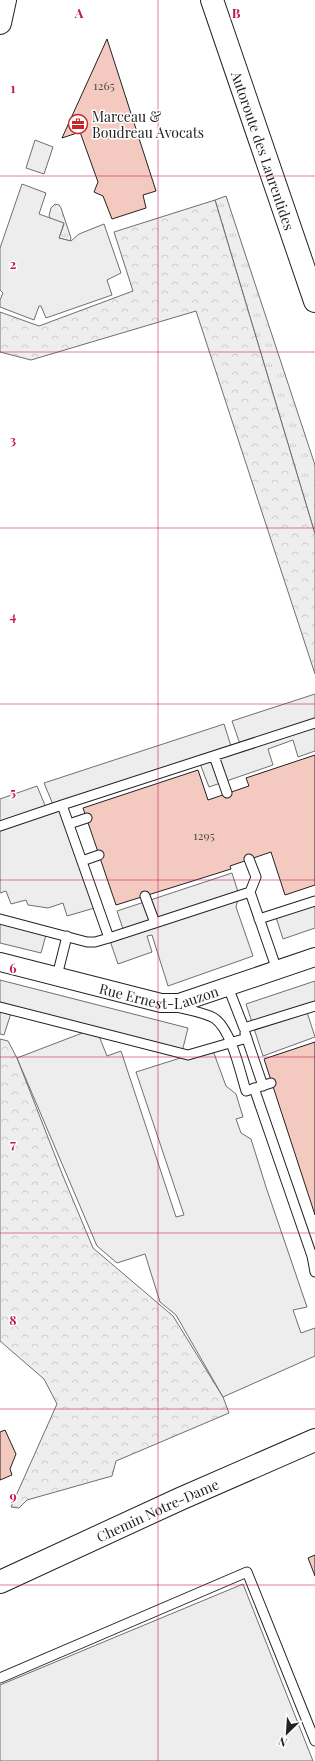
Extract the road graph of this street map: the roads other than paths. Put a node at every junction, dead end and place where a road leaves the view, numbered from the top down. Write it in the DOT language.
graph roads {
  1 [pos="5,0"];
  2 [pos="212,0"];
  3 [pos="0,23"];
  4 [pos="315,301"];
  5 [pos="315,723"];
  6 [pos="214,756"];
  7 [pos="227,793"];
  8 [pos="62,805"];
  9 [pos="87,818"];
  10 [pos="69,824"];
  11 [pos="0,826"];
  12 [pos="99,855"];
  13 [pos="249,859"];
  14 [pos="82,861"];
  15 [pos="250,892"];
  16 [pos="145,896"];
  17 [pos="315,901"];
  18 [pos="0,919"];
  19 [pos="259,919"];
  20 [pos="155,923"];
  21 [pos="67,936"];
  22 [pos="109,938"];
  23 [pos="315,957"];
  24 [pos="0,962"];
  25 [pos="277,970"];
  26 [pos="57,976"];
  27 [pos="228,987"];
  28 [pos="161,1002"];
  29 [pos="315,1006"];
  30 [pos="0,1007"];
  31 [pos="244,1028"];
  32 [pos="247,1038"];
  33 [pos="230,1042"];
  34 [pos="258,1087"];
  35 [pos="314,1256"];
  36 [pos="315,1272"];
  37 [pos="315,1440"];
  38 [pos="0,1582"];
  39 [pos="0,1678"];
  40 [pos="315,1741"];
  1 -- 3 [label="main road"];
  2 -- 4 [label="main road, Autoroute des Laurentides"];
  5 -- 6 [label="lane"];
  6 -- 7 [label="lane"];
  6 -- 8 [label="lane"];
  8 -- 10 [label="lane"];
  8 -- 11 [label="lane"];
  9 -- 10 [label="lane"];
  10 -- 14 [label="lane"];
  12 -- 14 [label="lane"];
  13 -- 15 [label="lane"];
  14 -- 22 [label="lane"];
  15 -- 19 [label="lane"];
  15 -- 20 [label="lane"];
  16 -- 20 [label="lane"];
  17 -- 19 [label="lane"];
  18 -- 21 [label="lane"];
  19 -- 25 [label="lane"];
  20 -- 22 [label="lane"];
  21 -- 22 [label="lane"];
  21 -- 26 [label="lane"];
  23 -- 25 [label="street, Rue Ernest-Lauzon"];
  24 -- 26 [label="street, Rue Ernest-Lauzon"];
  25 -- 27 [label="street, Rue Ernest-Lauzon"];
  26 -- 28 [label="street, Rue Ernest-Lauzon"];
  27 -- 28 [label="street, Rue Ernest-Lauzon"];
  27 -- 31 [label="lane"];
  28 -- 33 [label="lane"];
  29 -- 31 [label="lane"];
  30 -- 33 [label="lane"];
  31 -- 32 [label="lane"];
  32 -- 33 [label="lane"];
  32 -- 34 [label="lane"];
  33 -- 34 [label="lane"];
  34 -- 35 [label="lane"];
  35 -- 36 [label="lane"];
  37 -- 38 [label="main road, Chemin Notre-Dame"];
  39 -- 40 [label="lane"];
}
